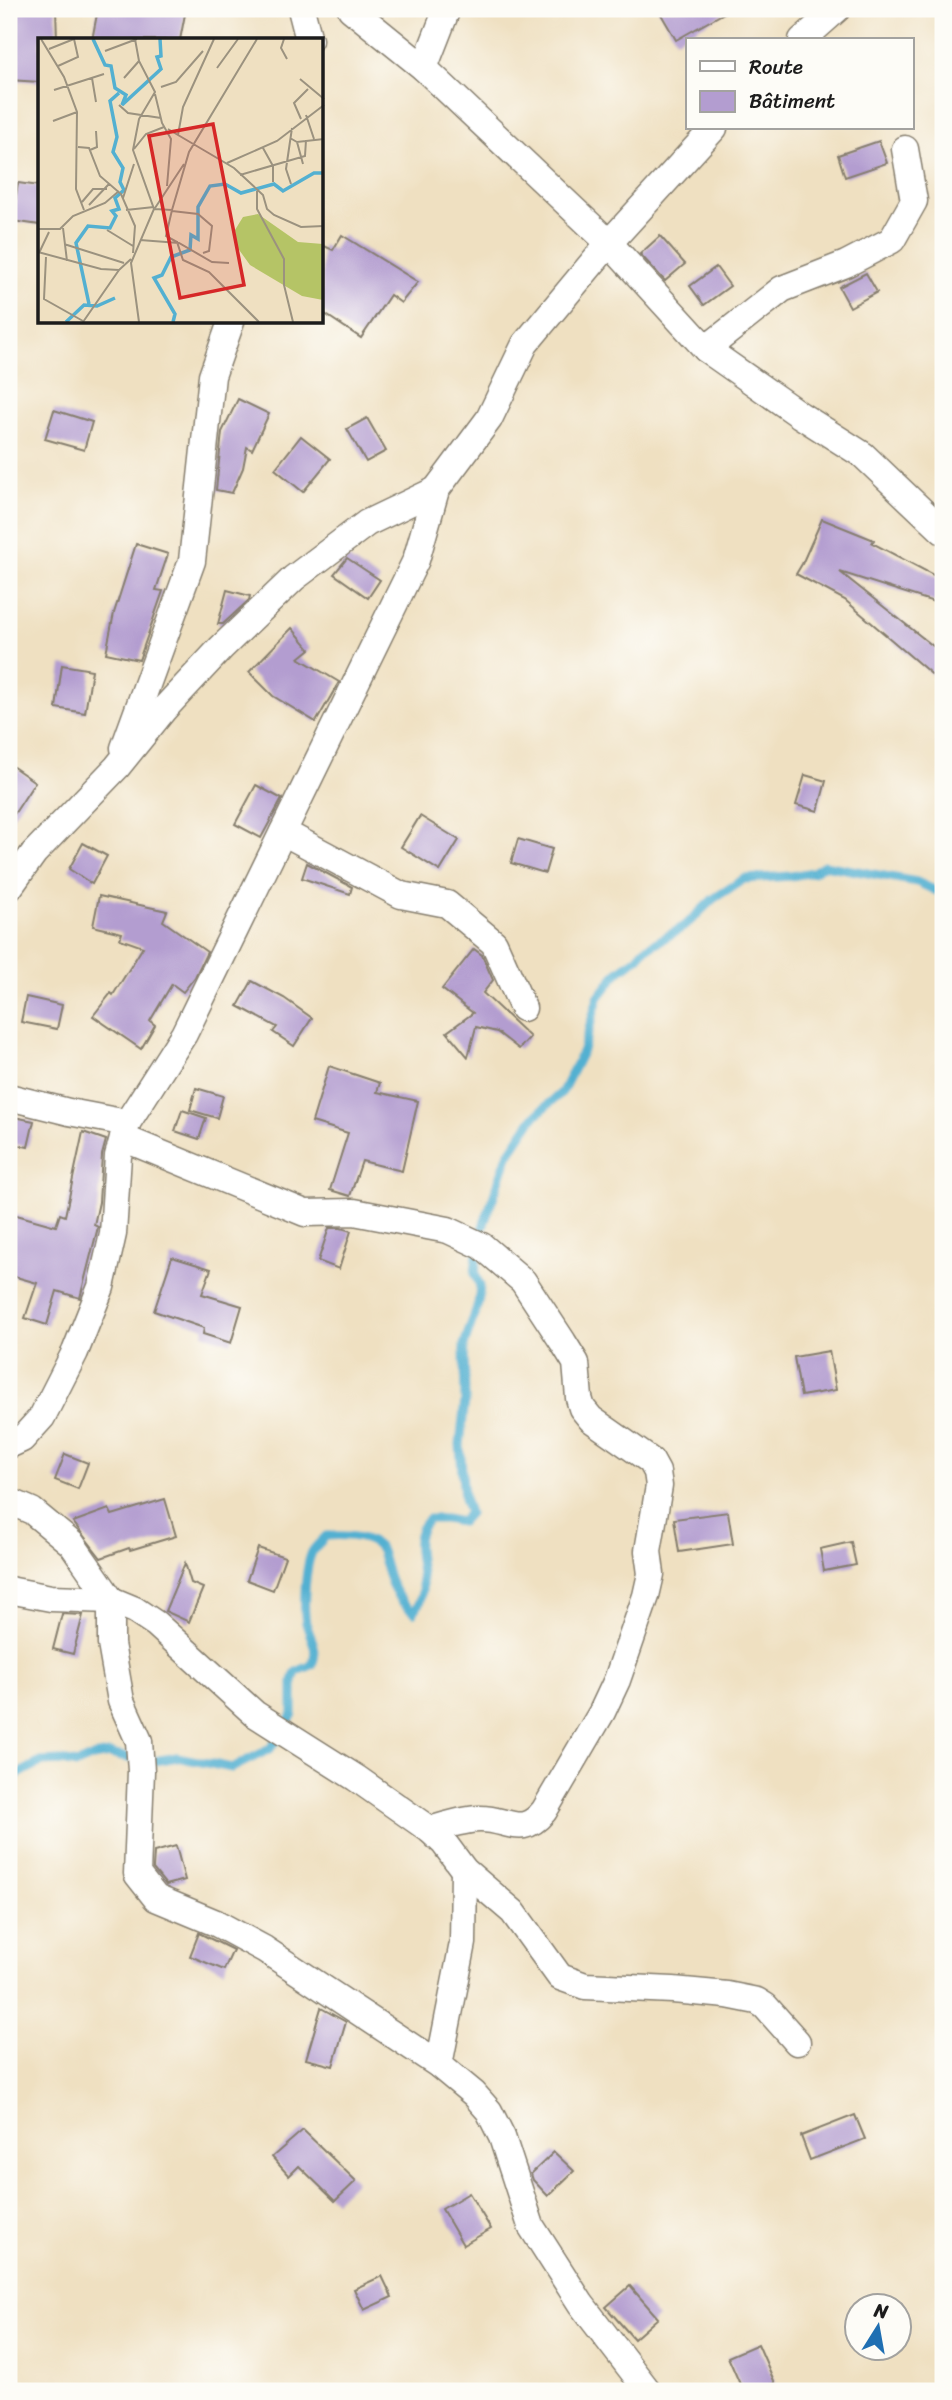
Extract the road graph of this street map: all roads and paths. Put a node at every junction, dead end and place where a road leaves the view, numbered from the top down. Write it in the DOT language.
graph roads {
  1 [pos="301,9"];
  2 [pos="351,9"];
  3 [pos="447,9"];
  4 [pos="837,9"];
  5 [pos="308,38"];
  6 [pos="804,38"];
  7 [pos="424,68"];
  8 [pos="712,130"];
  9 [pos="905,149"];
  10 [pos="608,243"];
  11 [pos="230,324"];
  12 [pos="706,349"];
  13 [pos="436,490"];
  14 [pos="943,531"];
  15 [pos="117,766"];
  16 [pos="283,832"];
  17 [pos="9,888"];
  18 [pos="523,1008"];
  19 [pos="9,1097"];
  20 [pos="125,1130"];
  21 [pos="9,1445"];
  22 [pos="9,1501"];
  23 [pos="9,1590"];
  24 [pos="111,1600"];
  25 [pos="430,1830"];
  26 [pos="464,1870"];
  27 [pos="797,2042"];
  28 [pos="439,2065"];
  29 [pos="649,2391"];
  1 -- 5 [label="street"];
  2 -- 7 [label="street"];
  3 -- 7 [label="street"];
  4 -- 6 [label="street"];
  7 -- 10 [label="street"];
  8 -- 10 [label="street"];
  9 -- 12 [label="street"];
  10 -- 12 [label="street"];
  10 -- 13 [label="street"];
  11 -- 15 [label="street"];
  12 -- 14 [label="street"];
  13 -- 15 [label="street"];
  13 -- 16 [label="street"];
  15 -- 17 [label="street"];
  16 -- 18 [label="street"];
  16 -- 20 [label="street"];
  19 -- 20 [label="street"];
  20 -- 21 [label="street"];
  20 -- 25 [label="street"];
  22 -- 24 [label="street"];
  23 -- 24 [label="street"];
  24 -- 25 [label="street"];
  24 -- 28 [label="street"];
  25 -- 26 [label="street"];
  26 -- 27 [label="street"];
  26 -- 28 [label="street"];
  28 -- 29 [label="street"];
}
